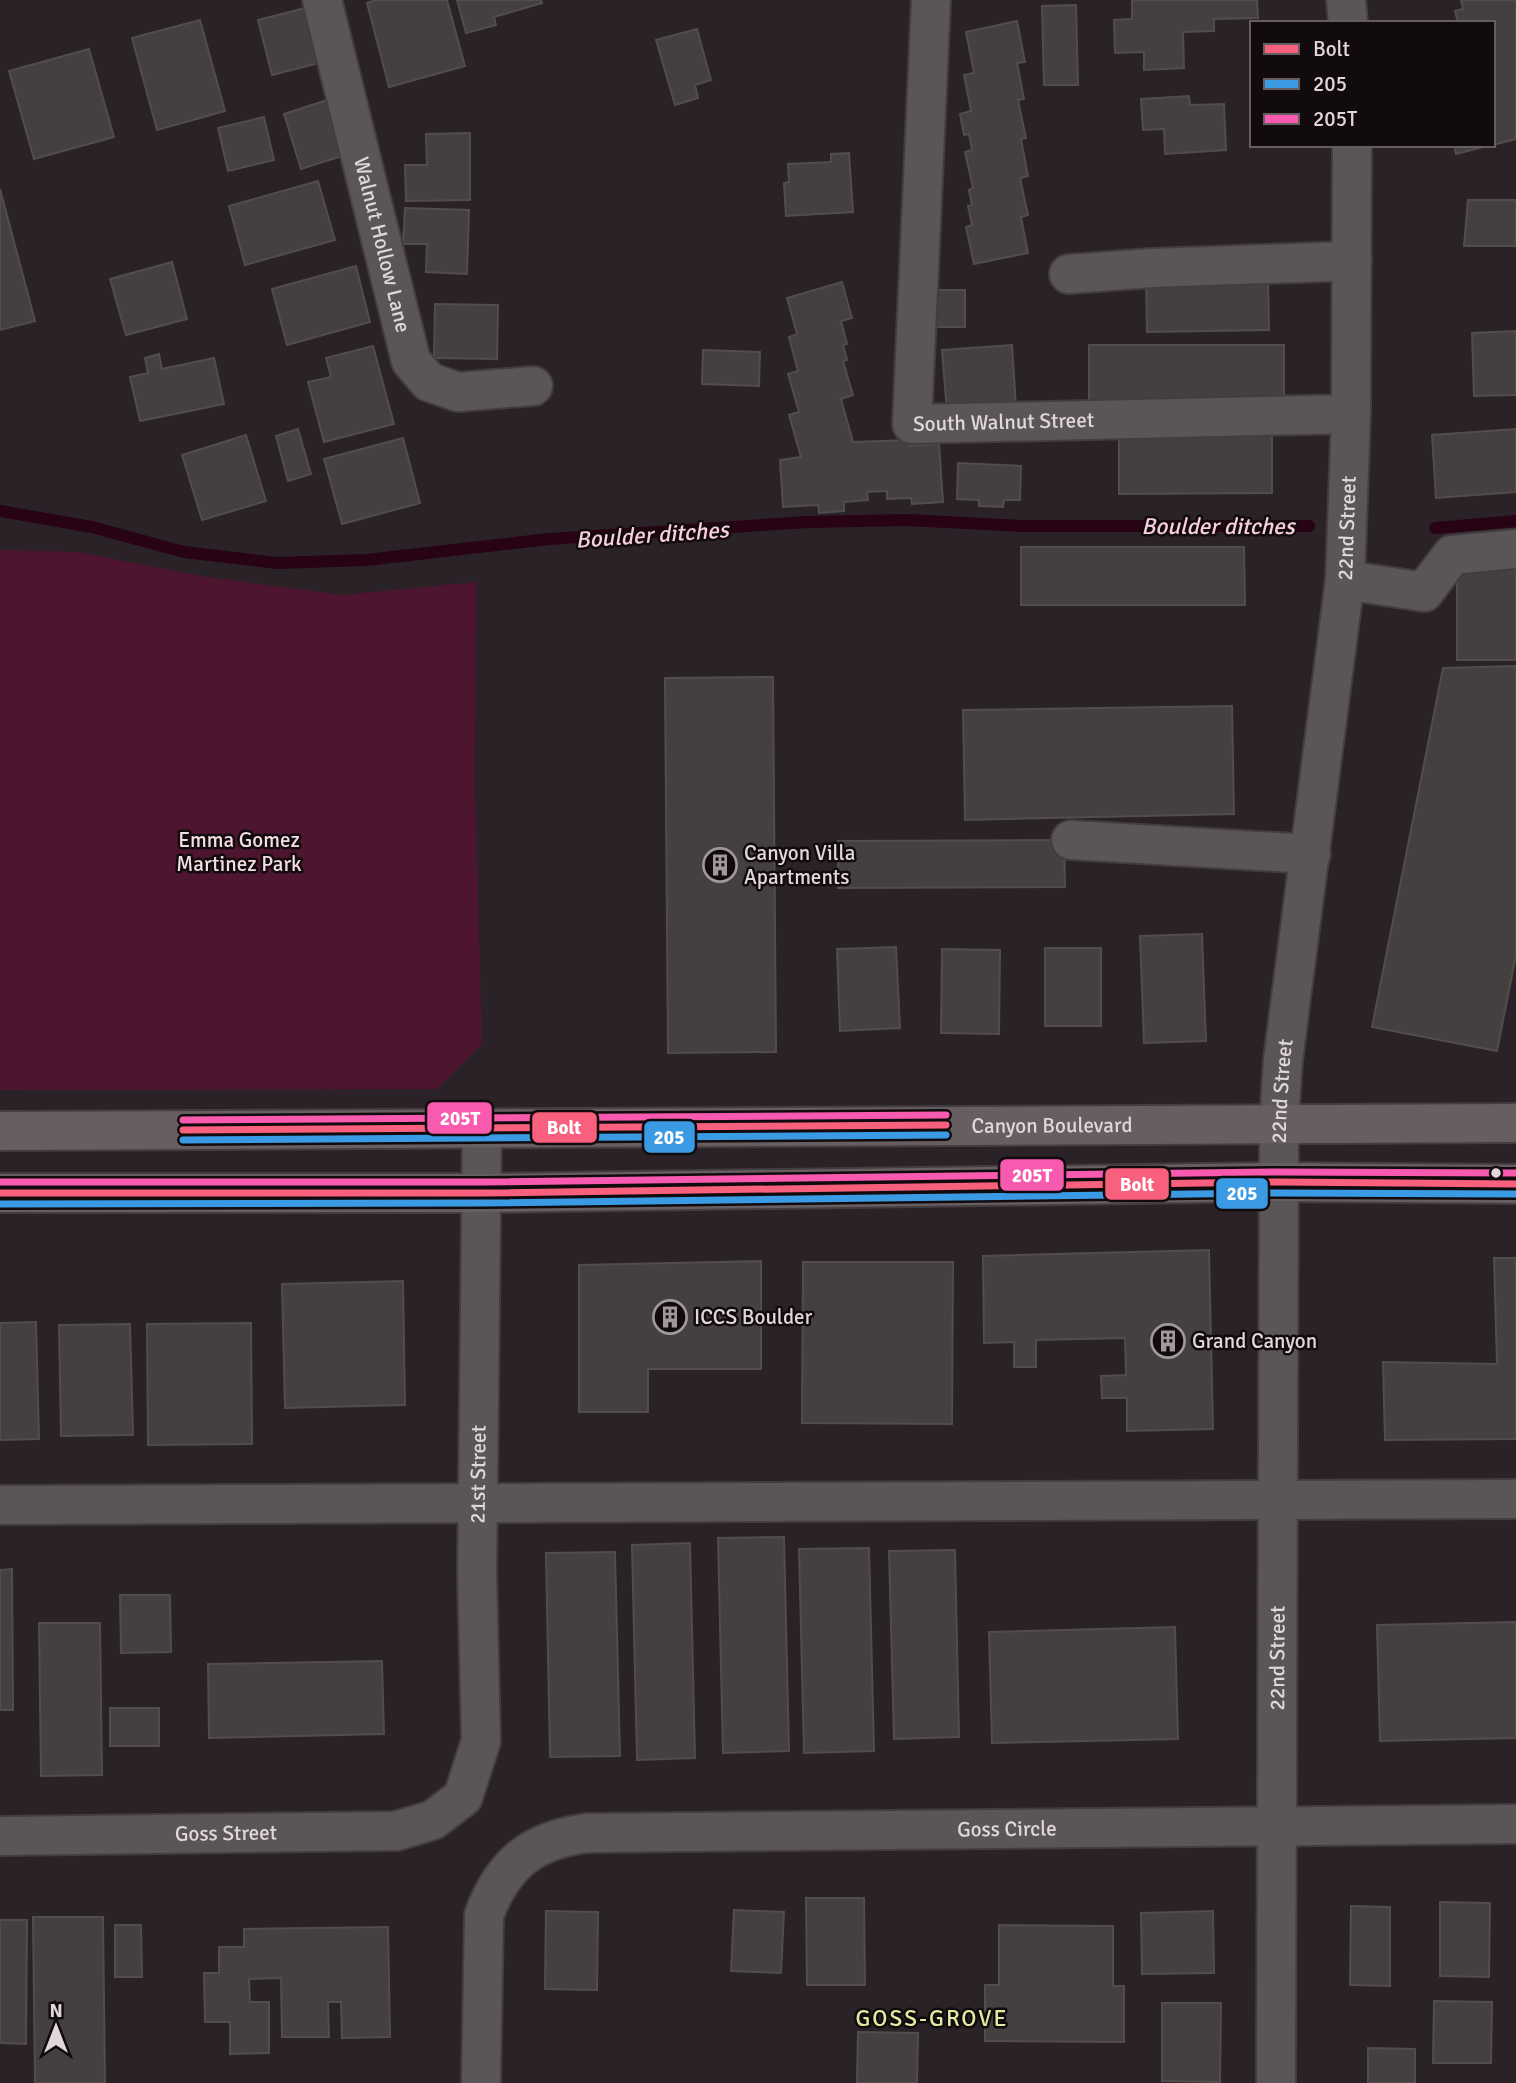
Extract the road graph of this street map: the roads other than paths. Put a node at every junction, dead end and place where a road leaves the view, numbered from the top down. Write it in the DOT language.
graph roads {
  1 [pos="322,0"];
  2 [pos="931,0"];
  3 [pos="1346,0"];
  4 [pos="1348,21"];
  5 [pos="1352,147"];
  6 [pos="1352,261"];
  7 [pos="1069,274"];
  8 [pos="533,386"];
  9 [pos="1351,414"];
  10 [pos="1516,549"];
  11 [pos="1345,580"];
  12 [pos="1071,840"];
  13 [pos="1311,854"];
  14 [pos="1279,1122"];
  15 [pos="1516,1123"];
  16 [pos="482,1128"];
  17 [pos="0,1131"];
  18 [pos="1279,1182"];
  19 [pos="1516,1184"];
  20 [pos="0,1193"];
  21 [pos="483,1194"];
  22 [pos="1516,1499"];
  23 [pos="1278,1500"];
  24 [pos="478,1501"];
  25 [pos="0,1505"];
  26 [pos="448,1810"];
  27 [pos="1277,1825"];
  28 [pos="1516,1825"];
  29 [pos="0,1836"];
  30 [pos="481,2083"];
  31 [pos="1276,2083"];
  1 -- 8 [label="street, Walnut Hollow Lane"];
  2 -- 9 [label="street, South Walnut Street"];
  3 -- 4 [label="street"];
  5 -- 6 [label="street, 22nd Street"];
  6 -- 7 [label="street"];
  6 -- 9 [label="street, 22nd Street"];
  9 -- 11 [label="street, 22nd Street"];
  10 -- 11 [label="street"];
  11 -- 13 [label="street, 22nd Street"];
  12 -- 13 [label="street"];
  13 -- 14 [label="street, 22nd Street"];
  14 -- 15 [label="main road, Canyon Boulevard"];
  14 -- 16 [label="main road, Canyon Boulevard"];
  14 -- 18 [label="street, 22nd Street"];
  16 -- 17 [label="main road, Canyon Boulevard"];
  16 -- 21 [label="street, 21st Street"];
  18 -- 19 [label="main road"];
  18 -- 21 [label="main road"];
  18 -- 23 [label="street, 22nd Street"];
  20 -- 21 [label="main road"];
  21 -- 24 [label="street, 21st Street"];
  22 -- 23 [label="street"];
  23 -- 24 [label="street"];
  23 -- 27 [label="street, 22nd Street"];
  24 -- 25 [label="street"];
  24 -- 26 [label="street, 21st Street"];
  26 -- 29 [label="street, Goss Street"];
  27 -- 28 [label="street, Goss Circle"];
  27 -- 30 [label="street, Goss Circle"];
  27 -- 31 [label="street, 22nd Street"];
}
